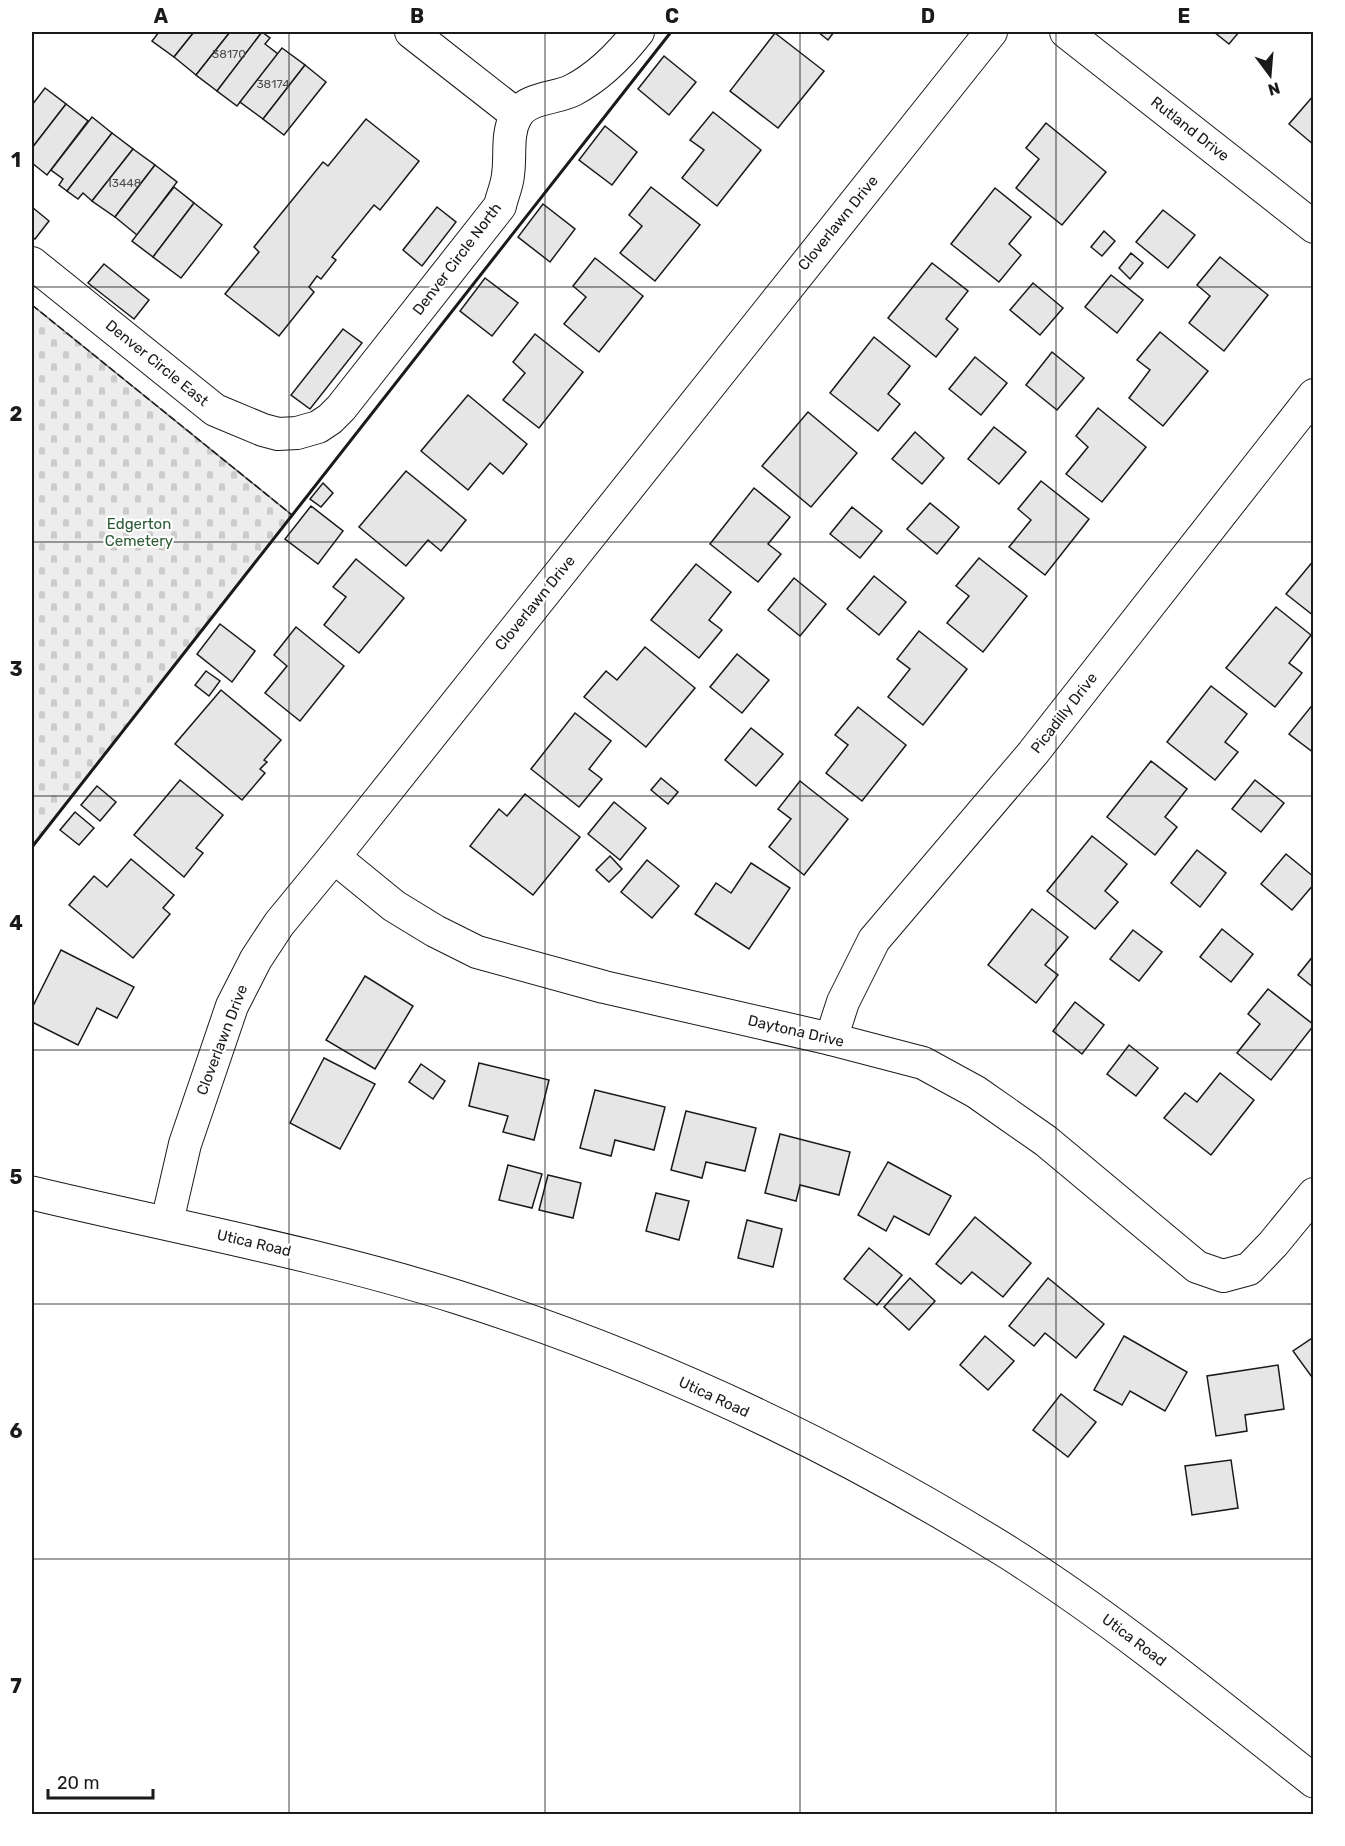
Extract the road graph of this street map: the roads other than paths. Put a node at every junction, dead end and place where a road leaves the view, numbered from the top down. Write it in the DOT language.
graph roads {
  1 [pos="411,32"];
  2 [pos="638,32"];
  3 [pos="991,32"];
  4 [pos="1066,32"];
  5 [pos="517,115"];
  6 [pos="1314,226"];
  7 [pos="32,263"];
  8 [pos="1314,395"];
  9 [pos="297,433"];
  10 [pos="334,857"];
  11 [pos="831,1039"];
  12 [pos="32,1193"];
  13 [pos="1314,1194"];
  14 [pos="166,1222"];
  15 [pos="1314,1781"];
  1 -- 5 [label="street"];
  2 -- 5 [label="street"];
  3 -- 10 [label="street, Cloverlawn Drive"];
  4 -- 6 [label="street, Rutland Drive"];
  5 -- 9 [label="street, Denver Circle North"];
  7 -- 9 [label="street, Denver Circle East"];
  8 -- 11 [label="street, Picadilly Drive"];
  10 -- 11 [label="street, Daytona Drive"];
  10 -- 14 [label="street, Cloverlawn Drive"];
  11 -- 13 [label="street, Daytona Drive"];
  12 -- 14 [label="street, Utica Road"];
  14 -- 15 [label="street, Utica Road"];
}
